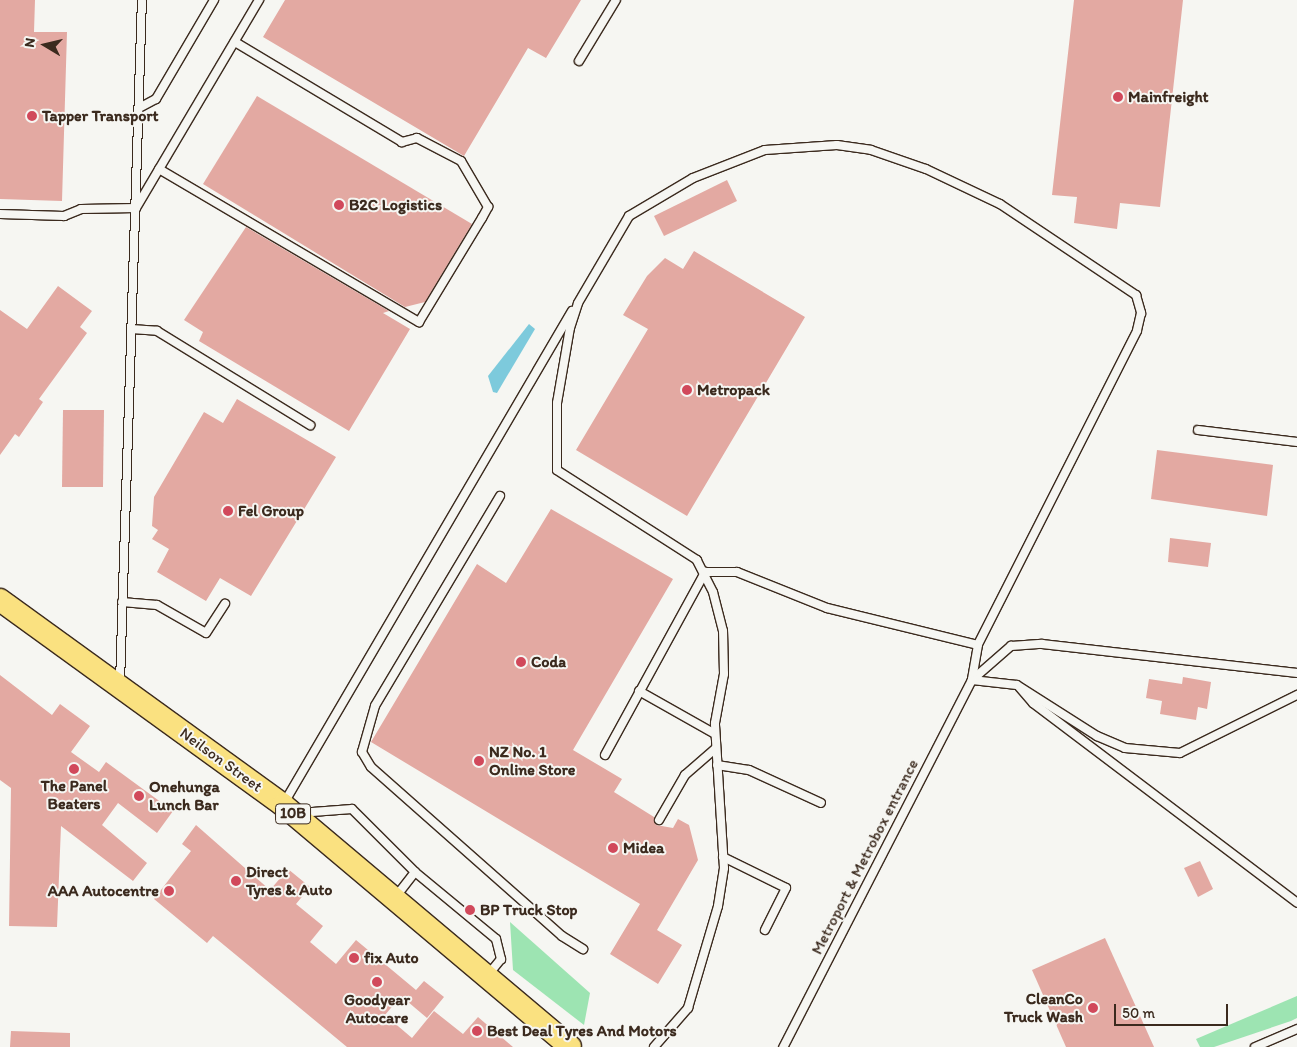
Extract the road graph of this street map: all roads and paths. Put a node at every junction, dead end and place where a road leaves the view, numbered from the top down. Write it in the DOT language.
graph roads {
  1 [pos="142,0"];
  2 [pos="214,0"];
  3 [pos="259,0"];
  4 [pos="616,0"];
  5 [pos="235,42"];
  6 [pos="579,61"];
  7 [pos="138,108"];
  8 [pos="159,169"];
  9 [pos="136,208"];
  10 [pos="0,214"];
  11 [pos="580,298"];
  12 [pos="131,329"];
  13 [pos="310,424"];
  14 [pos="1198,430"];
  15 [pos="1297,442"];
  16 [pos="500,496"];
  17 [pos="705,572"];
  18 [pos="0,600"];
  19 [pos="122,602"];
  20 [pos="225,604"];
  21 [pos="978,645"];
  22 [pos="1297,673"];
  23 [pos="972,680"];
  24 [pos="1017,685"];
  25 [pos="120,686"];
  26 [pos="639,691"];
  27 [pos="1297,696"];
  28 [pos="715,734"];
  29 [pos="715,749"];
  30 [pos="605,755"];
  31 [pos="717,765"];
  32 [pos="821,803"];
  33 [pos="287,809"];
  34 [pos="659,820"];
  35 [pos="723,857"];
  36 [pos="415,872"];
  37 [pos="395,897"];
  38 [pos="1297,903"];
  39 [pos="765,930"];
  40 [pos="583,950"];
  41 [pos="489,974"];
  42 [pos="1297,1029"];
  43 [pos="570,1047"];
  44 [pos="654,1047"];
  45 [pos="783,1047"];
  46 [pos="1255,1047"];
  1 -- 7 [label="lane"];
  2 -- 7 [label="lane"];
  3 -- 5 [label="lane"];
  4 -- 6 [label="lane"];
  5 -- 8 [label="lane"];
  5 -- 8 [label="lane"];
  7 -- 9 [label="lane"];
  8 -- 9 [label="lane"];
  9 -- 10 [label="lane"];
  9 -- 12 [label="lane"];
  11 -- 17 [label="lane"];
  11 -- 21 [label="lane"];
  11 -- 33 [label="lane"];
  12 -- 13 [label="lane"];
  12 -- 19 [label="lane"];
  14 -- 15 [label="lane"];
  16 -- 40 [label="lane"];
  17 -- 21 [label="lane"];
  17 -- 26 [label="lane"];
  17 -- 28 [label="lane"];
  18 -- 25 [label="main road, Neilson Street / 10B"];
  19 -- 20 [label="lane"];
  19 -- 25 [label="lane"];
  21 -- 23 [label="lane"];
  22 -- 23 [label="lane"];
  23 -- 24 [label="lane"];
  23 -- 45 [label="lane, Metroport & Metrobox entrance"];
  24 -- 27 [label="lane"];
  24 -- 38 [label="lane"];
  25 -- 33 [label="main road, Neilson Street / 10B"];
  26 -- 28 [label="lane"];
  26 -- 30 [label="lane"];
  28 -- 29 [label="lane"];
  29 -- 31 [label="lane"];
  29 -- 34 [label="lane"];
  31 -- 32 [label="lane"];
  31 -- 35 [label="lane"];
  33 -- 36 [label="lane"];
  33 -- 37 [label="main road, Neilson Street / 10B"];
  35 -- 39 [label="lane"];
  35 -- 44 [label="lane"];
  36 -- 37 [label="lane"];
  36 -- 41 [label="lane"];
  37 -- 41 [label="main road, Neilson Street / 10B"];
  41 -- 43 [label="main road, Neilson Street / 10B"];
  42 -- 46 [label="lane"];
}
